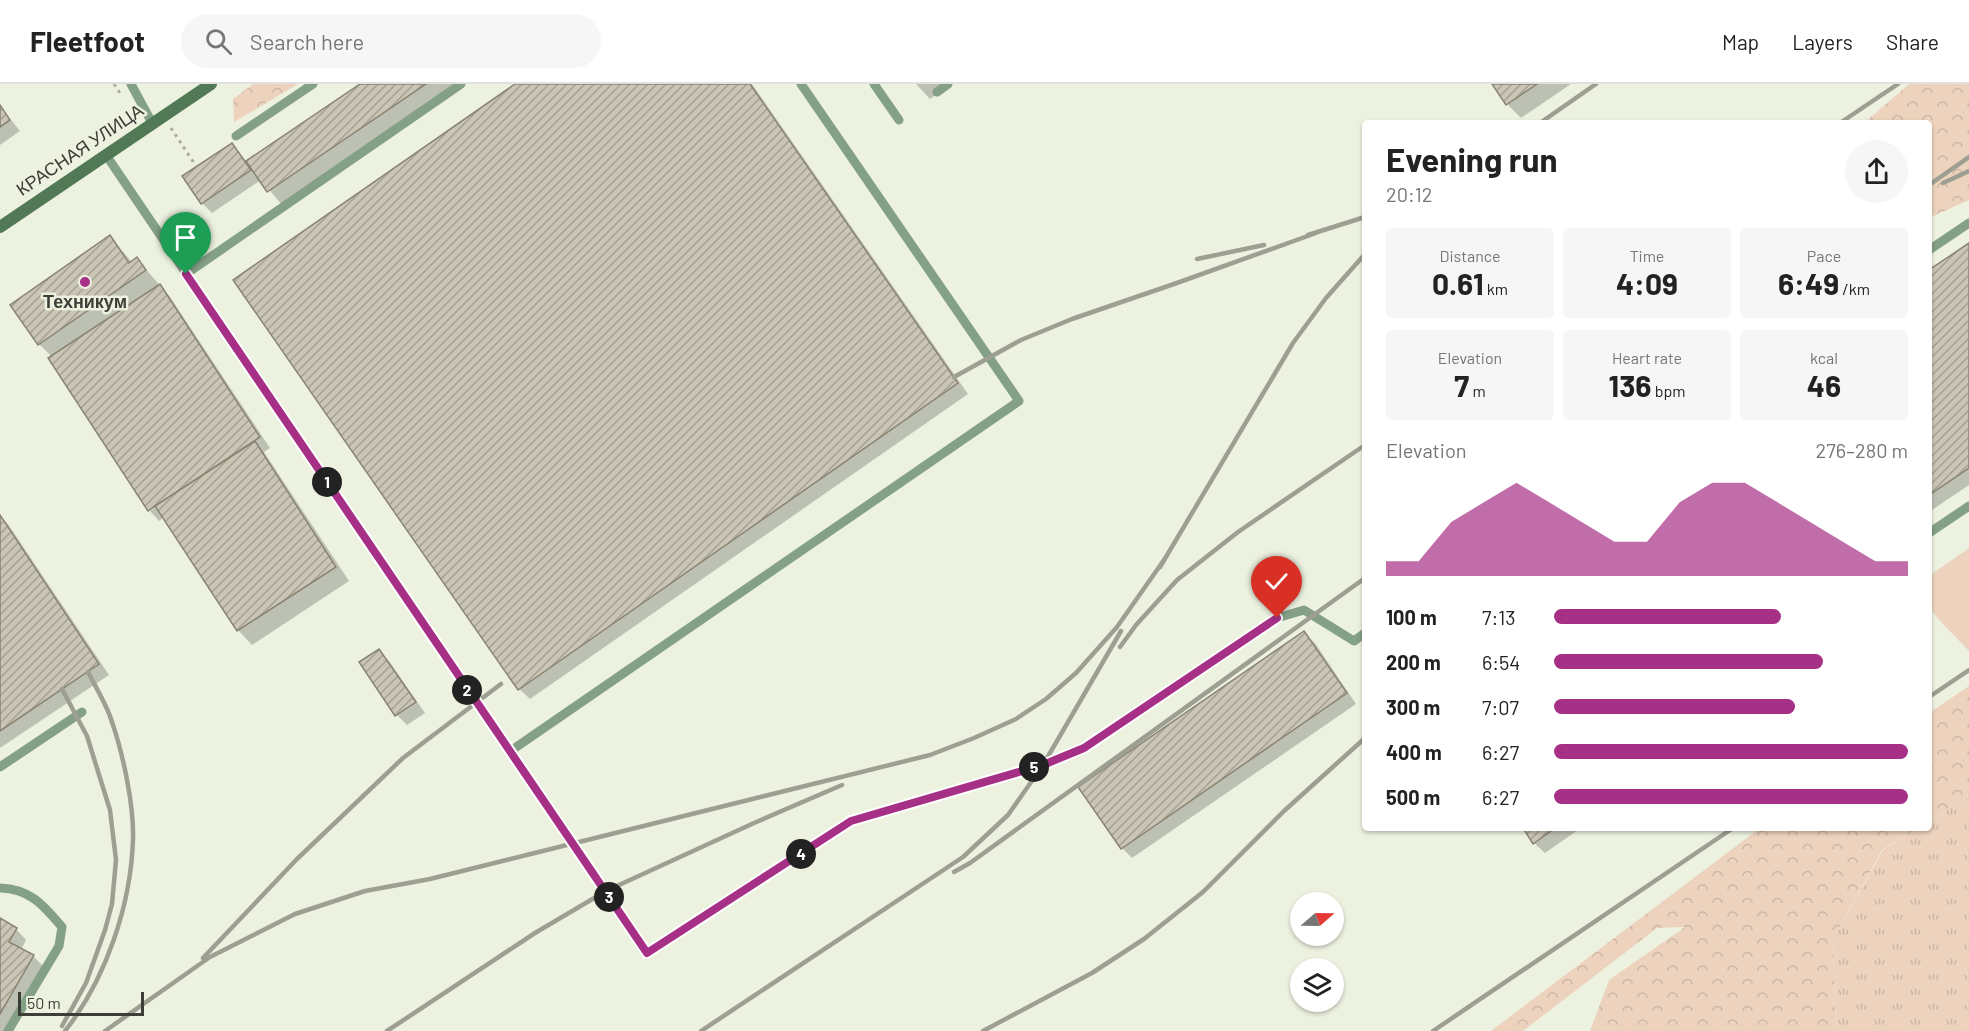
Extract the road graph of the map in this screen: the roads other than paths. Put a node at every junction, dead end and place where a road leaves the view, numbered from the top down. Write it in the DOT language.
graph roads {
  1 [pos="131,84"];
  2 [pos="211,84"];
  3 [pos="313,84"];
  4 [pos="461,84"];
  5 [pos="801,84"];
  6 [pos="874,84"];
  7 [pos="948,84"];
  8 [pos="938,92"];
  9 [pos="899,120"];
  10 [pos="153,123"];
  11 [pos="236,135"];
  12 [pos="106,155"];
  13 [pos="1969,223"];
  14 [pos="0,227"];
  15 [pos="1932,248"];
  16 [pos="186,274"];
  17 [pos="1969,506"];
  18 [pos="1932,531"];
  19 [pos="1362,635"];
  20 [pos="82,712"];
  21 [pos="509,752"];
  22 [pos="0,767"];
  23 [pos="0,888"];
  24 [pos="8,1031"];
  1 -- 10 [label="lane"];
  2 -- 10 [label="main road, КРАСНАЯ УЛИЦА"];
  3 -- 11 [label="lane"];
  4 -- 16 [label="lane"];
  5 -- 21 [label="lane"];
  6 -- 9 [label="lane"];
  7 -- 8 [label="lane"];
  10 -- 12 [label="main road, КРАСНАЯ УЛИЦА"];
  12 -- 14 [label="main road, КРАСНАЯ УЛИЦА"];
  12 -- 16 [label="lane"];
  13 -- 15 [label="lane"];
  16 -- 21 [label="lane"];
  17 -- 18 [label="lane"];
  19 -- 21 [label="lane"];
  20 -- 22 [label="lane"];
  23 -- 24 [label="lane"];
}
